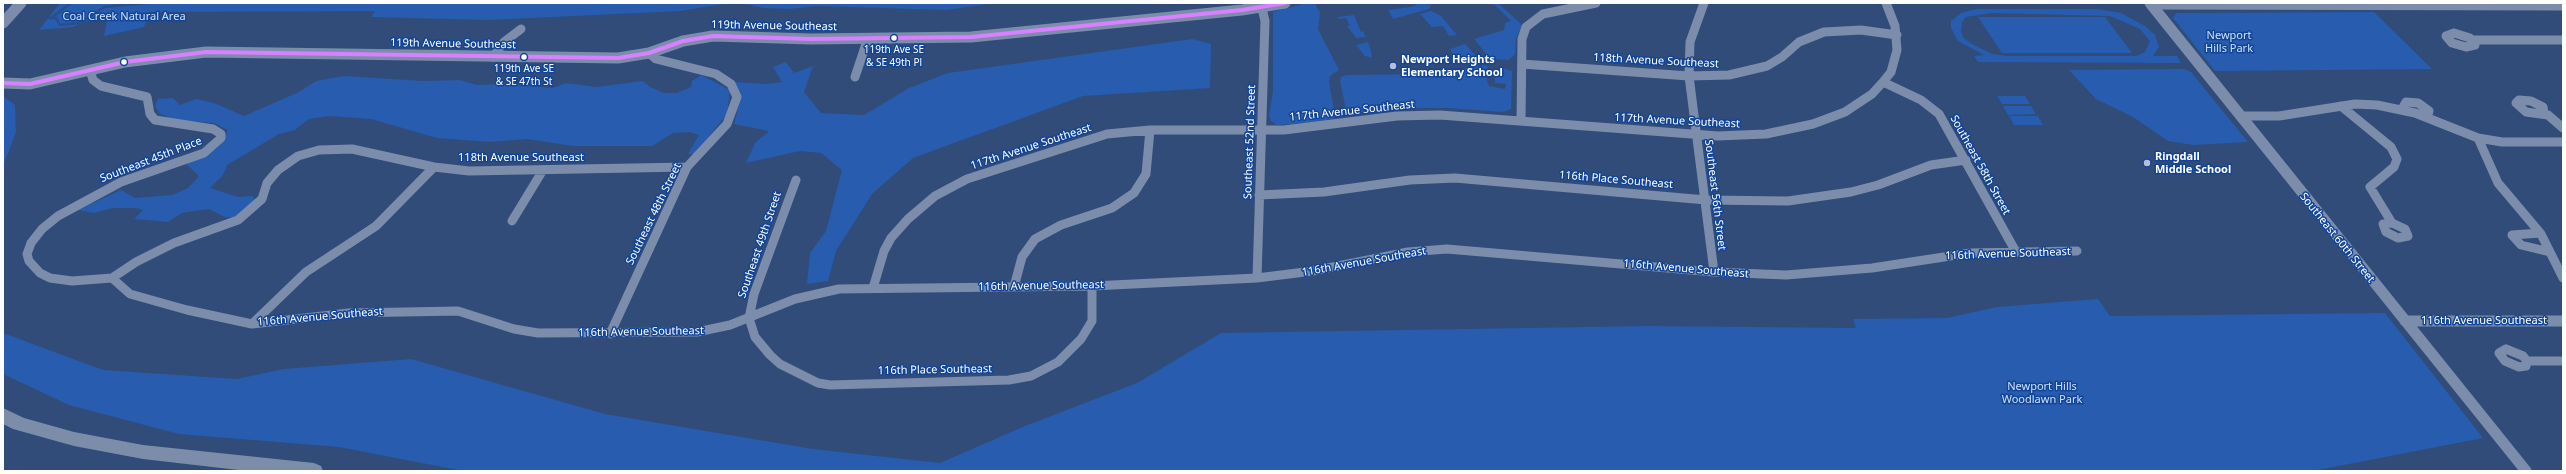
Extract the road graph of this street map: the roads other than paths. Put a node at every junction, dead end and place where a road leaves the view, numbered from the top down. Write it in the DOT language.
graph roads {
  1 [pos="21,3"];
  2 [pos="1285,3"];
  3 [pos="1596,3"];
  4 [pos="1704,3"];
  5 [pos="1886,3"];
  6 [pos="2151,4"];
  7 [pos="2563,6"];
  8 [pos="1262,8"];
  9 [pos="3,23"];
  10 [pos="521,29"];
  11 [pos="1897,35"];
  12 [pos="868,38"];
  13 [pos="2473,40"];
  14 [pos="2563,40"];
  15 [pos="649,53"];
  16 [pos="493,57"];
  17 [pos="1522,64"];
  18 [pos="90,70"];
  19 [pos="1689,76"];
  20 [pos="3,77"];
  21 [pos="854,77"];
  22 [pos="50,79"];
  23 [pos="1883,82"];
  24 [pos="3,83"];
  25 [pos="2341,106"];
  26 [pos="2544,114"];
  27 [pos="2241,116"];
  28 [pos="1521,121"];
  29 [pos="2563,128"];
  30 [pos="1150,130"];
  31 [pos="1262,130"];
  32 [pos="1697,134"];
  33 [pos="2478,138"];
  34 [pos="2563,142"];
  35 [pos="1966,160"];
  36 [pos="434,167"];
  37 [pos="687,167"];
  38 [pos="543,170"];
  39 [pos="796,180"];
  40 [pos="1260,195"];
  41 [pos="1706,200"];
  42 [pos="512,221"];
  43 [pos="2392,223"];
  44 [pos="2540,233"];
  45 [pos="2077,251"];
  46 [pos="2016,252"];
  47 [pos="2550,252"];
  48 [pos="1714,272"];
  49 [pos="112,278"];
  50 [pos="1257,278"];
  51 [pos="2563,278"];
  52 [pos="1092,286"];
  53 [pos="1014,287"];
  54 [pos="872,288"];
  55 [pos="749,318"];
  56 [pos="2405,321"];
  57 [pos="2563,321"];
  58 [pos="252,324"];
  59 [pos="610,334"];
  60 [pos="2527,361"];
  61 [pos="2563,362"];
  62 [pos="3,415"];
  63 [pos="314,471"];
  64 [pos="2526,471"];
  1 -- 9 [label="street"];
  2 -- 8 [label="street, 119th Avenue Southeast"];
  3 -- 17 [label="street"];
  4 -- 19 [label="street, Southeast 56th Street"];
  5 -- 11 [label="street"];
  6 -- 7 [label="street"];
  6 -- 27 [label="street, Southeast 60th Street"];
  8 -- 12 [label="street, 119th Avenue Southeast"];
  8 -- 31 [label="street, Southeast 52nd Street"];
  10 -- 16 [label="street"];
  11 -- 19 [label="street, 118th Avenue Southeast"];
  11 -- 23 [label="street"];
  12 -- 15 [label="street, 119th Avenue Southeast"];
  12 -- 21 [label="street"];
  13 -- 14 [label="street"];
  15 -- 16 [label="street, 119th Avenue Southeast"];
  15 -- 37 [label="street, Southeast 48th Street"];
  16 -- 18 [label="street, 119th Avenue Southeast"];
  17 -- 19 [label="street, 118th Avenue Southeast"];
  17 -- 28 [label="street"];
  18 -- 22 [label="street, 119th Avenue Southeast"];
  18 -- 49 [label="street, Southeast 45th Place"];
  19 -- 32 [label="street, Southeast 56th Street"];
  20 -- 22 [label="street, 119th Avenue Southeast"];
  22 -- 24 [label="street, 119th Avenue Southeast"];
  23 -- 32 [label="street, 117th Avenue Southeast"];
  23 -- 35 [label="street, Southeast 58th Street"];
  25 -- 27 [label="street"];
  25 -- 33 [label="street"];
  25 -- 43 [label="street"];
  26 -- 29 [label="street"];
  27 -- 56 [label="street, Southeast 60th Street"];
  28 -- 31 [label="street, 117th Avenue Southeast"];
  28 -- 32 [label="street, 117th Avenue Southeast"];
  30 -- 31 [label="street, 117th Avenue Southeast"];
  30 -- 53 [label="street"];
  30 -- 54 [label="street, 117th Avenue Southeast"];
  31 -- 40 [label="street, Southeast 52nd Street"];
  32 -- 41 [label="street, Southeast 56th Street"];
  33 -- 34 [label="street"];
  33 -- 44 [label="street"];
  35 -- 41 [label="street, 116th Place Southeast"];
  35 -- 46 [label="street, Southeast 58th Street"];
  36 -- 38 [label="street, 118th Avenue Southeast"];
  36 -- 49 [label="street, 118th Avenue Southeast"];
  36 -- 58 [label="street"];
  37 -- 38 [label="street, 118th Avenue Southeast"];
  37 -- 59 [label="street, Southeast 48th Street"];
  38 -- 42 [label="street"];
  39 -- 55 [label="street, Southeast 49th Street"];
  40 -- 41 [label="street, 116th Place Southeast"];
  40 -- 50 [label="street, Southeast 52nd Street"];
  41 -- 48 [label="street, Southeast 56th Street"];
  44 -- 47 [label="street"];
  44 -- 47 [label="street"];
  45 -- 46 [label="street, 116th Avenue Southeast"];
  46 -- 48 [label="street, 116th Avenue Southeast"];
  47 -- 51 [label="street"];
  48 -- 50 [label="street, 116th Avenue Southeast"];
  49 -- 58 [label="street, 116th Avenue Southeast"];
  50 -- 52 [label="street, 116th Avenue Southeast"];
  52 -- 53 [label="street, 116th Avenue Southeast"];
  52 -- 55 [label="street, 116th Place Southeast"];
  53 -- 54 [label="street, 116th Avenue Southeast"];
  54 -- 55 [label="street, 116th Avenue Southeast"];
  55 -- 59 [label="street, 116th Avenue Southeast"];
  56 -- 57 [label="street, 116th Avenue Southeast"];
  56 -- 64 [label="street, Southeast 60th Street"];
  58 -- 59 [label="street, 116th Avenue Southeast"];
  60 -- 61 [label="street"];
  62 -- 63 [label="highway"];
}
